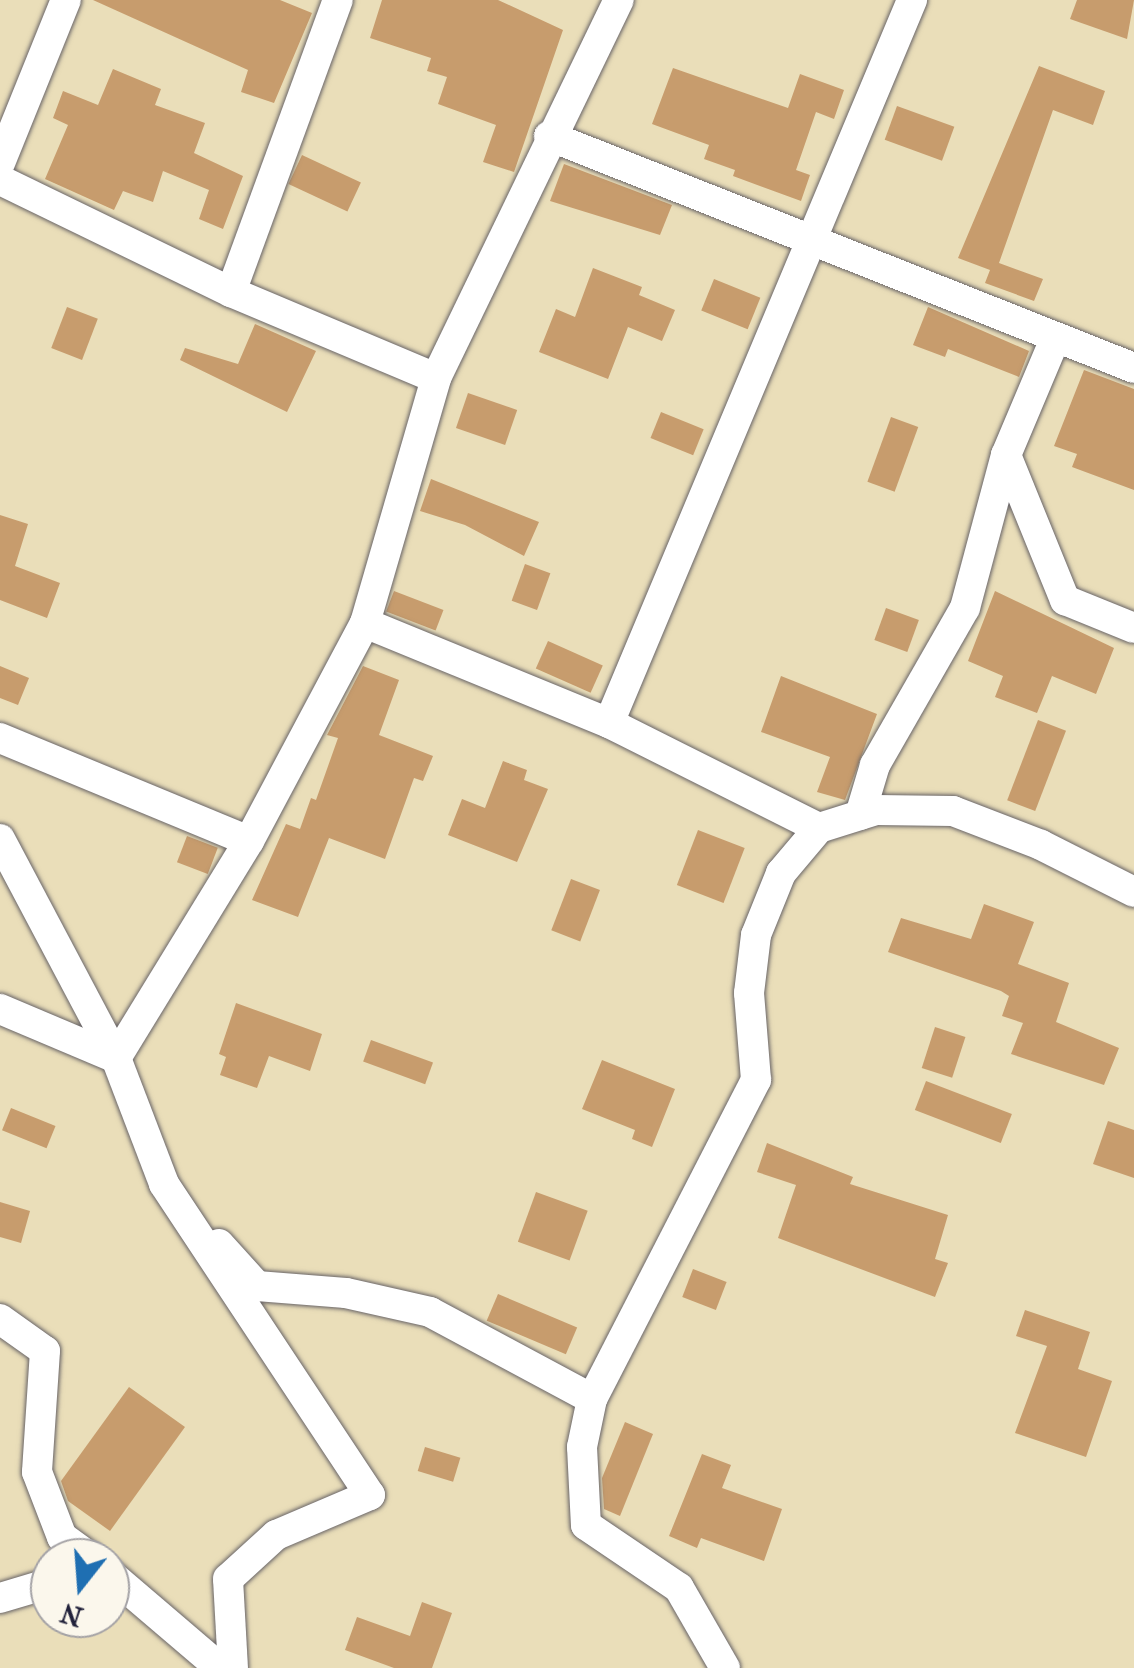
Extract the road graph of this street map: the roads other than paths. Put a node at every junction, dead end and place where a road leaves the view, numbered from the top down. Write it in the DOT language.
graph roads {
  1 [pos="66,0"];
  2 [pos="338,0"];
  3 [pos="619,0"];
  4 [pos="912,0"];
  5 [pos="549,136"];
  6 [pos="0,164"];
  7 [pos="0,180"];
  8 [pos="812,240"];
  9 [pos="231,292"];
  10 [pos="1055,339"];
  11 [pos="1134,368"];
  12 [pos="436,378"];
  13 [pos="1006,455"];
  14 [pos="365,623"];
  15 [pos="1134,628"];
  16 [pos="609,723"];
  17 [pos="0,738"];
  18 [pos="860,815"];
  19 [pos="820,828"];
  20 [pos="0,839"];
  21 [pos="250,841"];
  22 [pos="1134,892"];
  23 [pos="0,1010"];
  24 [pos="116,1058"];
  25 [pos="164,1184"];
  26 [pos="0,1319"];
  27 [pos="592,1399"];
  28 [pos="63,1538"];
  29 [pos="30,1589"];
  30 [pos="130,1592"];
  31 [pos="0,1598"];
  32 [pos="220,1668"];
  33 [pos="233,1668"];
  34 [pos="725,1668"];
  1 -- 6 [label="street"];
  2 -- 9 [label="street"];
  3 -- 5 [label="street"];
  4 -- 8 [label="street"];
  5 -- 8 [label="street"];
  5 -- 12 [label="street"];
  7 -- 9 [label="street"];
  8 -- 10 [label="street"];
  8 -- 16 [label="street"];
  9 -- 12 [label="street"];
  10 -- 11 [label="street"];
  10 -- 13 [label="street"];
  12 -- 14 [label="street"];
  13 -- 15 [label="street"];
  13 -- 18 [label="street"];
  14 -- 16 [label="street"];
  14 -- 21 [label="street"];
  16 -- 19 [label="street"];
  17 -- 21 [label="street"];
  18 -- 19 [label="street"];
  18 -- 22 [label="street"];
  19 -- 27 [label="street"];
  20 -- 24 [label="street"];
  21 -- 24 [label="street"];
  23 -- 24 [label="street"];
  24 -- 25 [label="street"];
  25 -- 27 [label="street"];
  25 -- 33 [label="street"];
  26 -- 28 [label="street"];
  27 -- 34 [label="street"];
  29 -- 31 [label="street"];
  30 -- 32 [label="street"];
}
